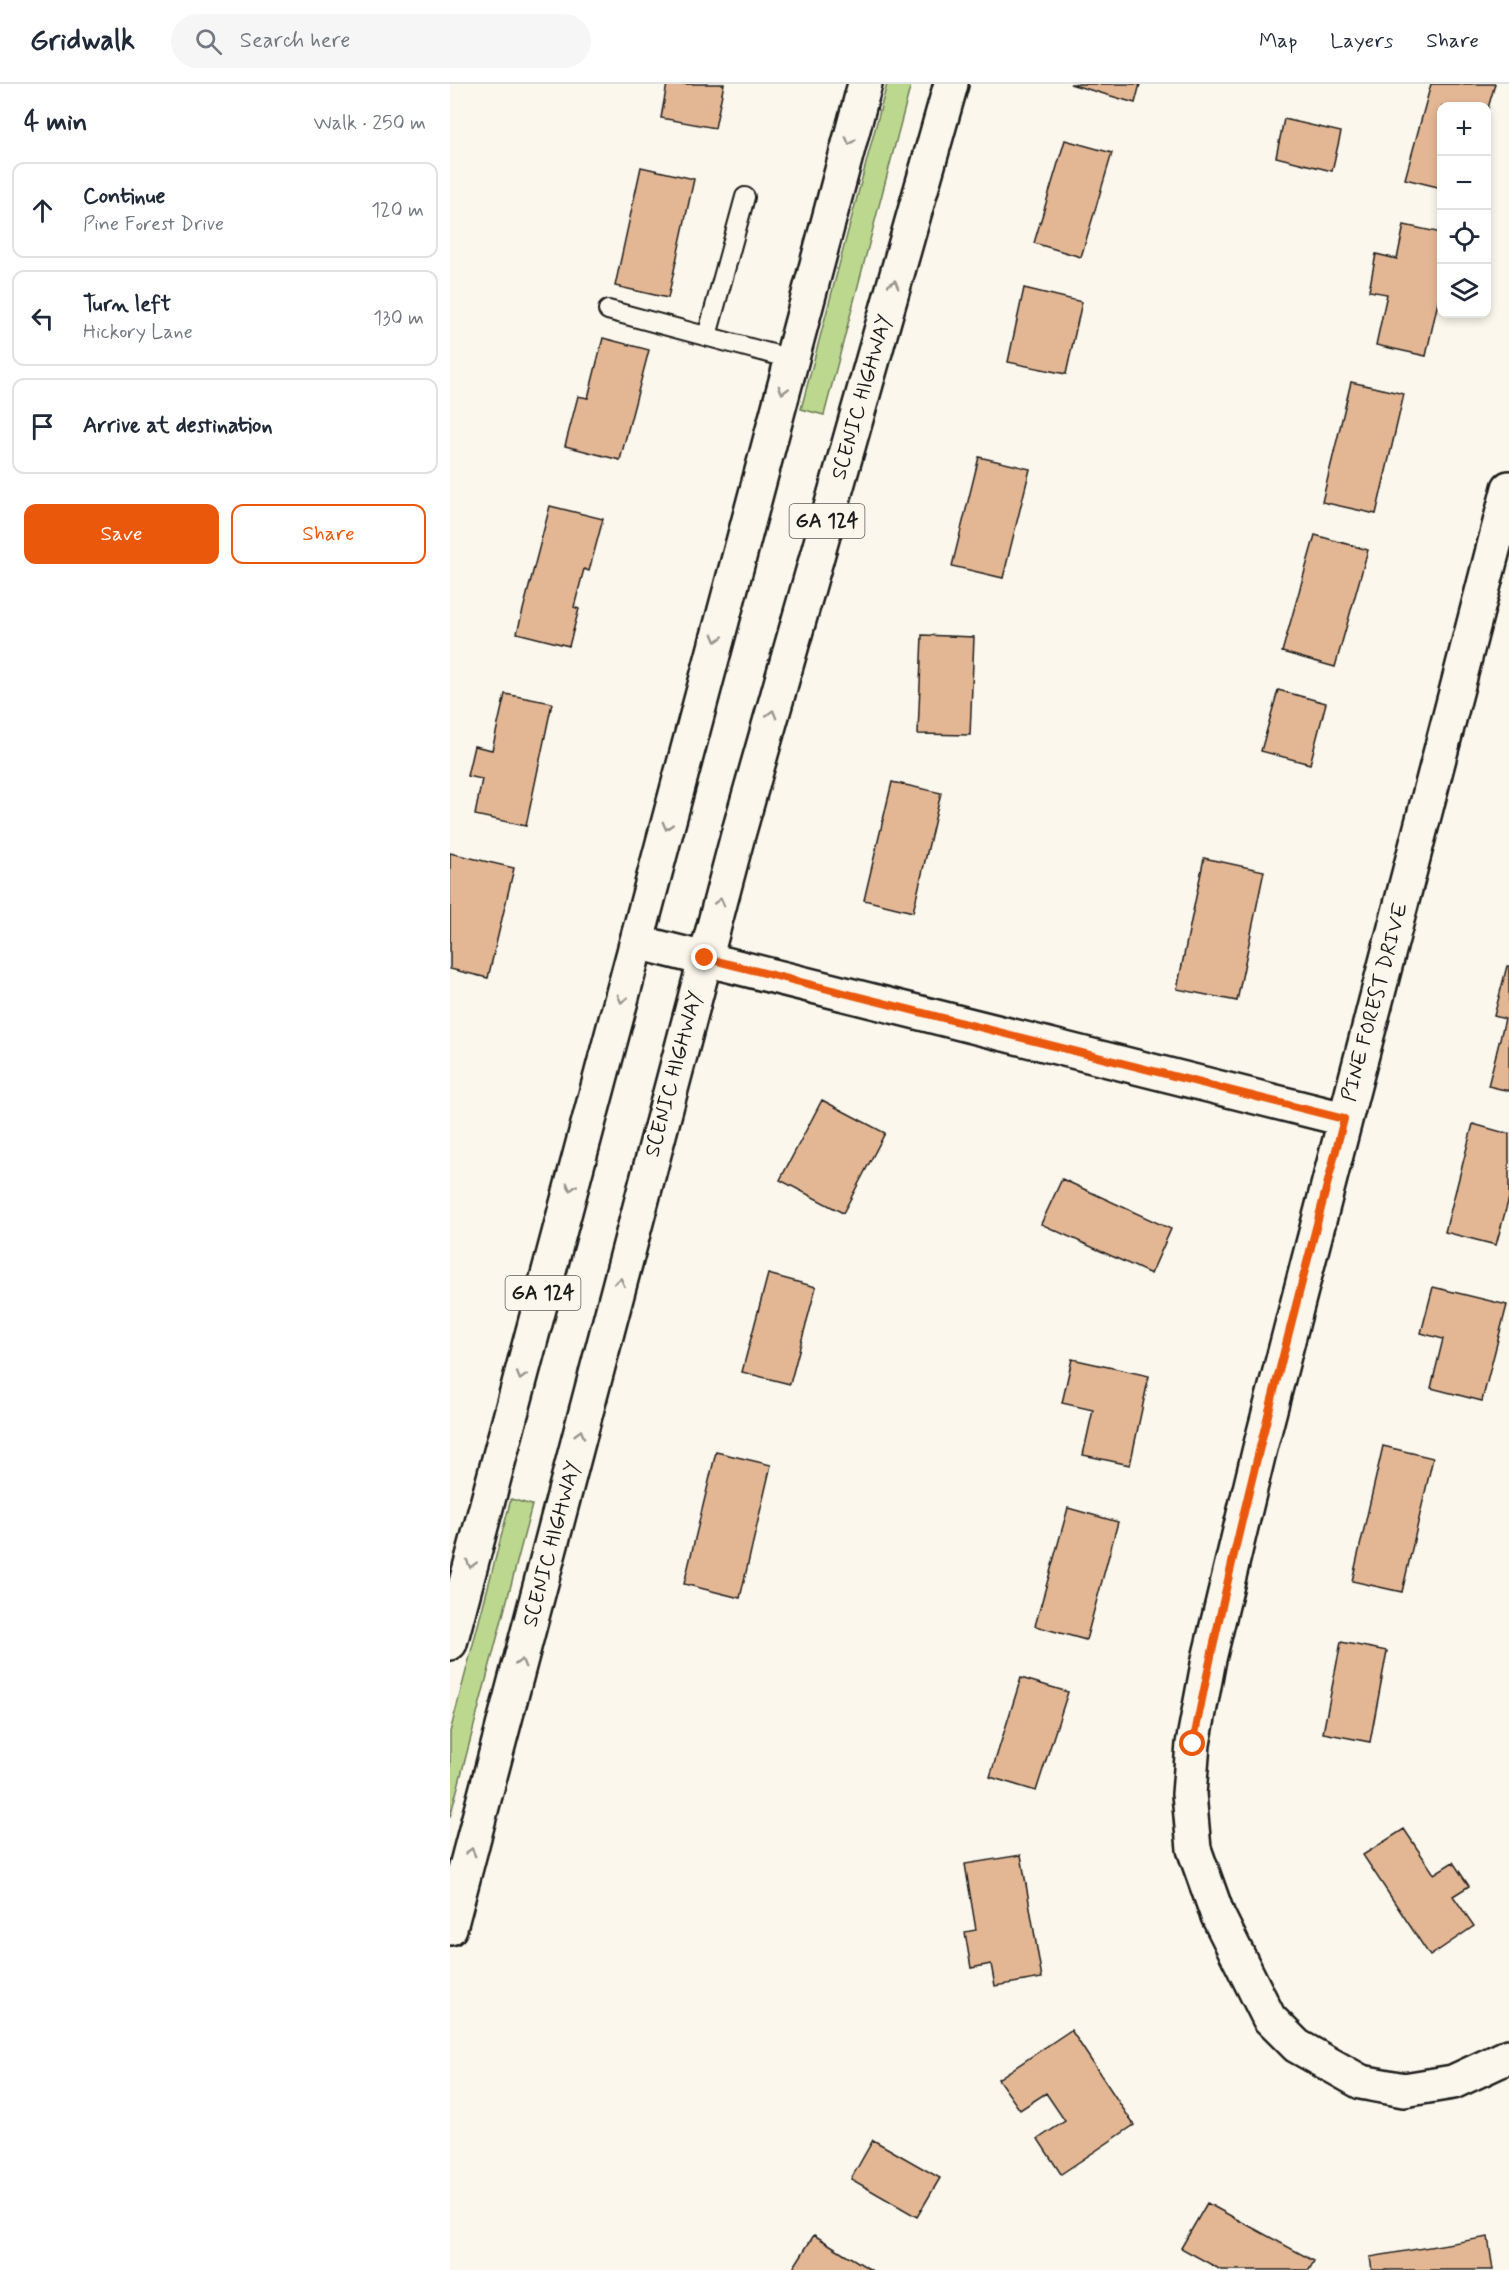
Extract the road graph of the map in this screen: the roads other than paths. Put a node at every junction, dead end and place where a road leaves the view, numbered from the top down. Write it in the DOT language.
graph roads {
  1 [pos="865,84"];
  2 [pos="951,84"];
  3 [pos="745,197"];
  4 [pos="609,310"];
  5 [pos="707,336"];
  6 [pos="792,359"];
  7 [pos="1509,488"];
  8 [pos="637,942"];
  9 [pos="705,958"];
  10 [pos="1344,1119"];
  11 [pos="450,1643"];
  12 [pos="450,1928"];
  13 [pos="1509,2056"];
  1 -- 6 [label="main road, GA 124, one-way"];
  9 -- 2 [label="main road, SCENIC HIGHWAY / GA 124, one-way"];
  3 -- 5 [label="lane"];
  4 -- 5 [label="lane"];
  5 -- 6 [label="lane"];
  6 -- 8 [label="main road, GA 124, one-way"];
  7 -- 10 [label="main road, PINE FOREST DRIVE"];
  8 -- 9 [label="main road"];
  8 -- 11 [label="main road, GA 124, one-way"];
  9 -- 10 [label="main road"];
  12 -- 9 [label="main road, SCENIC HIGHWAY / GA 124, one-way"];
  10 -- 13 [label="main road, PINE FOREST DRIVE"];
}
